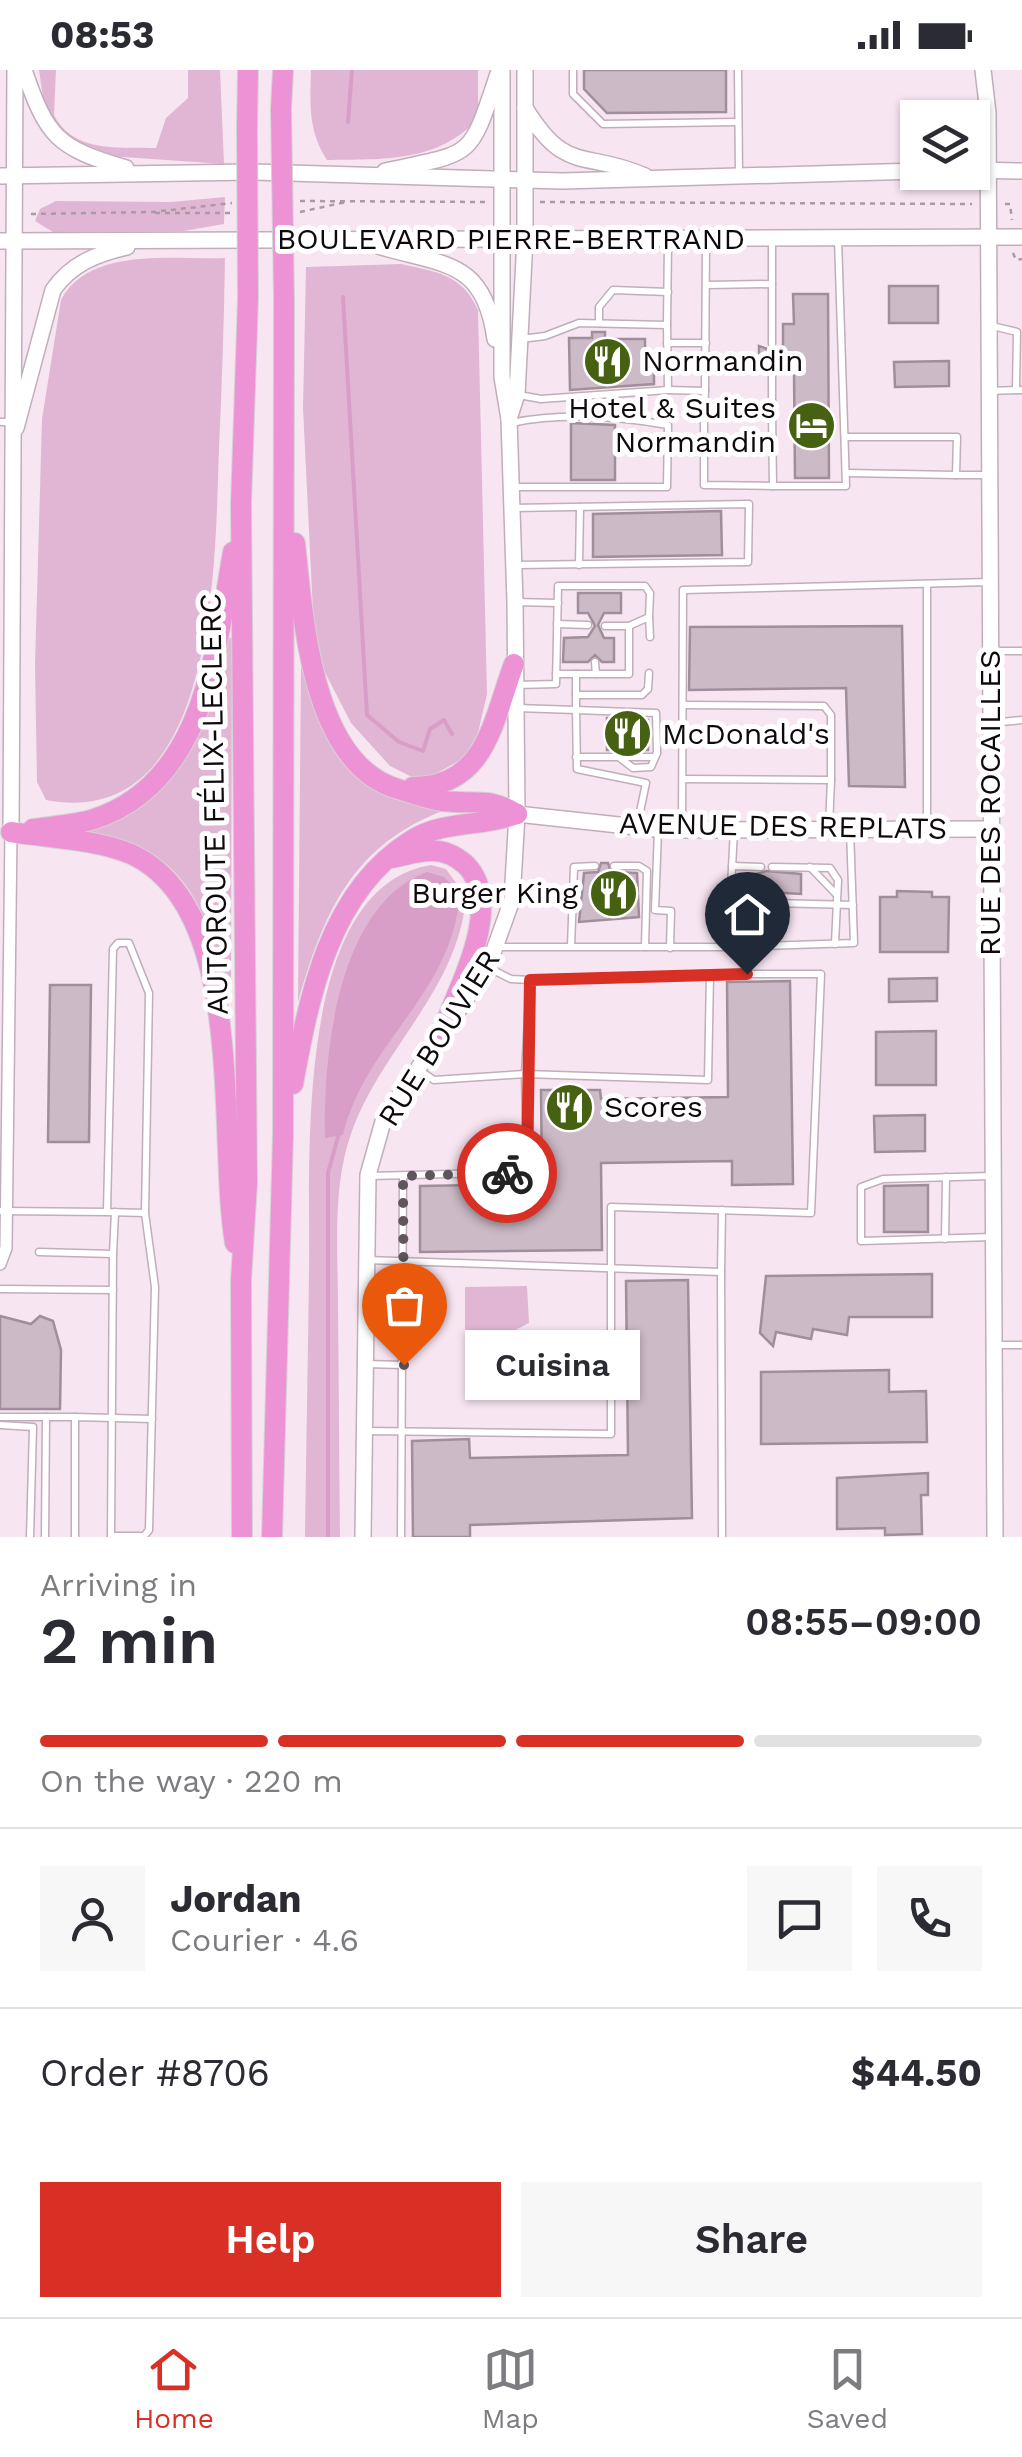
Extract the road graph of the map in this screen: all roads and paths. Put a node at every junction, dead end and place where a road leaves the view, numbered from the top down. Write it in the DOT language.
graph roads {
  1 [pos="14,70"];
  2 [pos="24,70"];
  3 [pos="238,70"];
  4 [pos="248,70"];
  5 [pos="283,70"];
  6 [pos="501,70"];
  7 [pos="525,70"];
  8 [pos="573,70"];
  9 [pos="738,70"];
  10 [pos="983,70"];
  11 [pos="7,94"];
  12 [pos="982,100"];
  13 [pos="524,108"];
  14 [pos="247,121"];
  15 [pos="738,122"];
  16 [pos="990,170"];
  17 [pos="1022,171"];
  18 [pos="900,172"];
  19 [pos="144,174"];
  20 [pos="6,175"];
  21 [pos="364,175"];
  22 [pos="739,175"];
  23 [pos="648,177"];
  24 [pos="503,179"];
  25 [pos="525,180"];
  26 [pos="982,190"];
  27 [pos="347,202"];
  28 [pos="490,202"];
  29 [pos="533,202"];
  30 [pos="972,204"];
  31 [pos="1006,204"];
  32 [pos="153,212"];
  33 [pos="34,214"];
  34 [pos="1017,231"];
  35 [pos="987,236"];
  36 [pos="525,238"];
  37 [pos="772,238"];
  38 [pos="838,238"];
  39 [pos="151,240"];
  40 [pos="361,240"];
  41 [pos="501,240"];
  42 [pos="706,240"];
  43 [pos="6,241"];
  44 [pos="668,241"];
  45 [pos="1012,252"];
  46 [pos="1022,258"];
  47 [pos="772,284"];
  48 [pos="706,285"];
  49 [pos="668,292"];
  50 [pos="0,306"];
  51 [pos="599,323"];
  52 [pos="987,325"];
  53 [pos="667,326"];
  54 [pos="12,337"];
  55 [pos="520,339"];
  56 [pos="668,342"];
  57 [pos="706,343"];
  58 [pos="772,344"];
  59 [pos="772,374"];
  60 [pos="502,377"];
  61 [pos="668,390"];
  62 [pos="1019,390"];
  63 [pos="704,391"];
  64 [pos="988,391"];
  65 [pos="517,394"];
  66 [pos="704,410"];
  67 [pos="772,411"];
  68 [pos="509,421"];
  69 [pos="5,422"];
  70 [pos="846,437"];
  71 [pos="12,447"];
  72 [pos="284,447"];
  73 [pos="847,473"];
  74 [pos="956,475"];
  75 [pos="988,475"];
  76 [pos="773,486"];
  77 [pos="512,487"];
  78 [pos="241,504"];
  79 [pos="580,507"];
  80 [pos="512,508"];
  81 [pos="514,565"];
  82 [pos="579,566"];
  83 [pos="989,582"];
  84 [pos="927,584"];
  85 [pos="6,596"];
  86 [pos="515,602"];
  87 [pos="558,604"];
  88 [pos="649,617"];
  89 [pos="557,624"];
  90 [pos="588,626"];
  91 [pos="604,626"];
  92 [pos="630,626"];
  93 [pos="650,637"];
  94 [pos="1022,651"];
  95 [pos="989,652"];
  96 [pos="595,662"];
  97 [pos="649,673"];
  98 [pos="514,674"];
  99 [pos="556,674"];
  100 [pos="576,674"];
  101 [pos="596,674"];
  102 [pos="576,695"];
  103 [pos="683,705"];
  104 [pos="516,708"];
  105 [pos="576,710"];
  106 [pos="1022,720"];
  107 [pos="990,723"];
  108 [pos="576,757"];
  109 [pos="684,779"];
  110 [pos="831,780"];
  111 [pos="391,787"];
  112 [pos="517,814"];
  113 [pos="637,827"];
  114 [pos="829,828"];
  115 [pos="850,828"];
  116 [pos="928,828"];
  117 [pos="989,829"];
  118 [pos="658,830"];
  119 [pos="682,830"];
  120 [pos="734,830"];
  121 [pos="11,832"];
  122 [pos="389,858"];
  123 [pos="595,866"];
  124 [pos="614,866"];
  125 [pos="732,866"];
  126 [pos="761,867"];
  127 [pos="772,867"];
  128 [pos="730,902"];
  129 [pos="836,905"];
  130 [pos="853,905"];
  131 [pos="835,944"];
  132 [pos="571,946"];
  133 [pos="728,946"];
  134 [pos="644,947"];
  135 [pos="498,948"];
  136 [pos="670,948"];
  137 [pos="488,967"];
  138 [pos="710,974"];
  139 [pos="530,980"];
  140 [pos="4,986"];
  141 [pos="441,1035"];
  142 [pos="4,1068"];
  143 [pos="417,1068"];
  144 [pos="525,1074"];
  145 [pos="4,1112"];
  146 [pos="283,1135"];
  147 [pos="368,1176"];
  148 [pos="403,1176"];
  149 [pos="993,1176"];
  150 [pos="946,1177"];
  151 [pos="722,1210"];
  152 [pos="3,1211"];
  153 [pos="111,1212"];
  154 [pos="145,1213"];
  155 [pos="994,1237"];
  156 [pos="945,1239"];
  157 [pos="39,1252"];
  158 [pos="113,1254"];
  159 [pos="364,1260"];
  160 [pos="406,1261"];
  161 [pos="0,1264"];
  162 [pos="609,1269"];
  163 [pos="721,1272"];
  164 [pos="242,1280"];
  165 [pos="0,1289"];
  166 [pos="113,1290"];
  167 [pos="1022,1344"];
  168 [pos="994,1345"];
  169 [pos="364,1364"];
  170 [pos="404,1365"];
  171 [pos="0,1416"];
  172 [pos="46,1416"];
  173 [pos="75,1416"];
  174 [pos="112,1417"];
  175 [pos="152,1419"];
  176 [pos="0,1424"];
  177 [pos="363,1431"];
  178 [pos="403,1432"];
  179 [pos="111,1536"];
  180 [pos="30,1537"];
  181 [pos="45,1537"];
  182 [pos="75,1537"];
  183 [pos="242,1537"];
  184 [pos="273,1537"];
  185 [pos="362,1537"];
  186 [pos="402,1537"];
  187 [pos="722,1537"];
  188 [pos="995,1537"];
  1 -- 11 [label="street"];
  2 -- 19 [label="street"];
  3 -- 14 [label="highway"];
  4 -- 14 [label="highway, AUTOROUTE FÉLIX-LECLERC"];
  5 -- 72 [label="highway, bridge"];
  6 -- 21 [label="street"];
  6 -- 24 [label="street, RUE BOUVIER"];
  7 -- 13 [label="street, RUE BOUVIER"];
  8 -- 15 [label="lane"];
  9 -- 15 [label="lane"];
  10 -- 12 [label="street, RUE DES ROCAILLES"];
  11 -- 20 [label="street"];
  13 -- 23 [label="street"];
  13 -- 25 [label="street, RUE BOUVIER"];
  14 -- 78 [label="highway, AUTOROUTE FÉLIX-LECLERC, bridge"];
  15 -- 22 [label="lane"];
  16 -- 17 [label="street"];
  18 -- 22 [label="street, BOULEVARD PIERRE-BERTRAND"];
  19 -- 20 [label="street, BOULEVARD PIERRE-BERTRAND"];
  19 -- 21 [label="street, BOULEVARD PIERRE-BERTRAND"];
  20 -- 43 [label="street"];
  21 -- 24 [label="street, BOULEVARD PIERRE-BERTRAND"];
  22 -- 23 [label="street, BOULEVARD PIERRE-BERTRAND"];
  23 -- 25 [label="street, BOULEVARD PIERRE-BERTRAND"];
  24 -- 25 [label="street, BOULEVARD PIERRE-BERTRAND"];
  24 -- 41 [label="street, RUE BOUVIER"];
  25 -- 36 [label="street, RUE BOUVIER"];
  26 -- 35 [label="street, RUE DES ROCAILLES"];
  27 -- 28 [label="path"];
  29 -- 30 [label="path"];
  31 -- 34 [label="path"];
  32 -- 33 [label="path"];
  34 -- 35 [label="street, BOULEVARD PIERRE-BERTRAND"];
  35 -- 38 [label="street, BOULEVARD PIERRE-BERTRAND"];
  35 -- 52 [label="street, RUE DES ROCAILLES"];
  36 -- 41 [label="street, BOULEVARD PIERRE-BERTRAND"];
  36 -- 44 [label="street, BOULEVARD PIERRE-BERTRAND"];
  36 -- 55 [label="street, RUE BOUVIER"];
  37 -- 38 [label="street, BOULEVARD PIERRE-BERTRAND"];
  37 -- 42 [label="street, BOULEVARD PIERRE-BERTRAND"];
  37 -- 47 [label="lane"];
  38 -- 70 [label="lane"];
  39 -- 40 [label="street, BOULEVARD PIERRE-BERTRAND"];
  39 -- 43 [label="street, BOULEVARD PIERRE-BERTRAND"];
  39 -- 71 [label="street"];
  40 -- 41 [label="street, BOULEVARD PIERRE-BERTRAND"];
  40 -- 60 [label="street"];
  41 -- 60 [label="street, RUE BOUVIER"];
  42 -- 44 [label="street, BOULEVARD PIERRE-BERTRAND"];
  42 -- 48 [label="lane"];
  43 -- 54 [label="street"];
  44 -- 49 [label="lane"];
  45 -- 46 [label="path"];
  47 -- 48 [label="lane"];
  47 -- 58 [label="lane"];
  48 -- 57 [label="lane"];
  49 -- 51 [label="lane"];
  49 -- 53 [label="lane"];
  50 -- 54 [label="street"];
  51 -- 53 [label="lane"];
  51 -- 55 [label="lane"];
  52 -- 62 [label="lane"];
  52 -- 64 [label="street, RUE DES ROCAILLES"];
  53 -- 56 [label="lane"];
  54 -- 69 [label="street"];
  55 -- 65 [label="street, RUE BOUVIER"];
  56 -- 57 [label="lane"];
  56 -- 61 [label="lane"];
  57 -- 63 [label="lane"];
  59 -- 67 [label="lane"];
  60 -- 68 [label="street, RUE BOUVIER"];
  61 -- 63 [label="lane"];
  61 -- 65 [label="lane"];
  62 -- 64 [label="lane"];
  63 -- 66 [label="lane"];
  64 -- 75 [label="street, RUE DES ROCAILLES"];
  65 -- 68 [label="street, RUE BOUVIER"];
  66 -- 67 [label="lane"];
  66 -- 76 [label="lane"];
  67 -- 76 [label="lane"];
  68 -- 77 [label="street, RUE BOUVIER"];
  68 -- 77 [label="lane"];
  69 -- 71 [label="street"];
  70 -- 73 [label="lane"];
  70 -- 74 [label="lane"];
  71 -- 85 [label="street"];
  72 -- 111 [label="highway"];
  72 -- 146 [label="highway"];
  73 -- 74 [label="lane"];
  73 -- 76 [label="lane"];
  74 -- 75 [label="lane"];
  75 -- 83 [label="street, RUE DES ROCAILLES"];
  77 -- 80 [label="street, RUE BOUVIER"];
  78 -- 121 [label="highway"];
  78 -- 164 [label="highway, AUTOROUTE FÉLIX-LECLERC"];
  79 -- 80 [label="lane"];
  79 -- 82 [label="lane"];
  79 -- 82 [label="lane"];
  80 -- 81 [label="street, RUE BOUVIER"];
  81 -- 82 [label="lane"];
  81 -- 86 [label="street, RUE BOUVIER"];
  83 -- 84 [label="lane"];
  83 -- 95 [label="street, RUE DES ROCAILLES"];
  84 -- 103 [label="lane"];
  84 -- 116 [label="lane"];
  85 -- 121 [label="street"];
  86 -- 87 [label="lane"];
  86 -- 98 [label="street, RUE BOUVIER"];
  87 -- 88 [label="lane"];
  87 -- 89 [label="lane"];
  88 -- 92 [label="lane"];
  88 -- 93 [label="lane"];
  89 -- 90 [label="lane"];
  89 -- 99 [label="lane"];
  91 -- 92 [label="lane"];
  92 -- 101 [label="lane"];
  94 -- 95 [label="lane"];
  95 -- 107 [label="street, RUE DES ROCAILLES"];
  96 -- 101 [label="lane"];
  97 -- 102 [label="lane"];
  98 -- 99 [label="lane"];
  98 -- 104 [label="street, RUE BOUVIER"];
  98 -- 111 [label="highway"];
  99 -- 100 [label="lane"];
  100 -- 101 [label="lane"];
  100 -- 102 [label="lane"];
  102 -- 105 [label="lane"];
  103 -- 109 [label="lane"];
  103 -- 110 [label="lane"];
  104 -- 105 [label="lane"];
  104 -- 112 [label="street, RUE BOUVIER"];
  105 -- 108 [label="lane"];
  105 -- 108 [label="lane"];
  106 -- 107 [label="lane"];
  107 -- 117 [label="street, RUE DES ROCAILLES"];
  108 -- 113 [label="lane"];
  109 -- 110 [label="lane"];
  109 -- 119 [label="lane"];
  110 -- 114 [label="lane"];
  111 -- 112 [label="highway"];
  112 -- 113 [label="street, AVENUE DES REPLATS"];
  112 -- 122 [label="highway"];
  112 -- 135 [label="street, RUE BOUVIER"];
  113 -- 118 [label="street, AVENUE DES REPLATS"];
  114 -- 115 [label="street, AVENUE DES REPLATS"];
  114 -- 120 [label="street, AVENUE DES REPLATS"];
  115 -- 116 [label="street, AVENUE DES REPLATS"];
  115 -- 130 [label="lane"];
  116 -- 117 [label="street, AVENUE DES REPLATS"];
  117 -- 149 [label="street, RUE DES ROCAILLES"];
  118 -- 119 [label="street, AVENUE DES REPLATS"];
  118 -- 136 [label="lane"];
  119 -- 120 [label="street, AVENUE DES REPLATS"];
  120 -- 125 [label="lane"];
  121 -- 140 [label="street"];
  121 -- 164 [label="highway"];
  122 -- 141 [label="highway"];
  122 -- 146 [label="highway"];
  123 -- 132 [label="lane"];
  124 -- 134 [label="lane"];
  125 -- 126 [label="lane"];
  125 -- 128 [label="lane"];
  127 -- 129 [label="lane"];
  128 -- 129 [label="lane"];
  128 -- 133 [label="lane"];
  129 -- 130 [label="lane"];
  129 -- 131 [label="lane"];
  130 -- 131 [label="lane"];
  131 -- 133 [label="lane"];
  132 -- 134 [label="lane"];
  132 -- 135 [label="lane"];
  133 -- 136 [label="lane"];
  134 -- 136 [label="lane"];
  135 -- 137 [label="street, RUE BOUVIER"];
  137 -- 139 [label="lane"];
  137 -- 141 [label="street, RUE BOUVIER"];
  138 -- 139 [label="lane"];
  138 -- 144 [label="lane"];
  138 -- 151 [label="lane"];
  139 -- 144 [label="lane"];
  140 -- 142 [label="street"];
  141 -- 143 [label="street, RUE BOUVIER"];
  142 -- 145 [label="street"];
  143 -- 144 [label="lane"];
  143 -- 147 [label="street, RUE BOUVIER"];
  144 -- 148 [label="lane"];
  145 -- 152 [label="street"];
  146 -- 184 [label="highway"];
  147 -- 148 [label="lane"];
  147 -- 159 [label="street, RUE BOUVIER"];
  148 -- 160 [label="lane"];
  149 -- 150 [label="lane"];
  149 -- 155 [label="street, RUE DES ROCAILLES"];
  150 -- 156 [label="lane"];
  150 -- 156 [label="lane"];
  151 -- 162 [label="lane"];
  151 -- 163 [label="lane"];
  152 -- 153 [label="lane"];
  152 -- 161 [label="street"];
  153 -- 154 [label="lane"];
  153 -- 154 [label="lane"];
  153 -- 158 [label="lane"];
  154 -- 175 [label="lane"];
  155 -- 156 [label="lane"];
  155 -- 168 [label="street, RUE DES ROCAILLES"];
  157 -- 158 [label="lane"];
  158 -- 166 [label="lane"];
  159 -- 160 [label="lane"];
  159 -- 169 [label="street, RUE BOUVIER"];
  160 -- 162 [label="lane"];
  160 -- 170 [label="lane"];
  162 -- 163 [label="lane"];
  162 -- 178 [label="lane"];
  163 -- 187 [label="lane"];
  164 -- 183 [label="highway, AUTOROUTE FÉLIX-LECLERC"];
  165 -- 166 [label="lane"];
  166 -- 174 [label="lane"];
  167 -- 168 [label="lane"];
  168 -- 188 [label="street, RUE DES ROCAILLES"];
  169 -- 170 [label="lane"];
  169 -- 177 [label="street, RUE BOUVIER"];
  170 -- 178 [label="lane"];
  171 -- 172 [label="lane"];
  172 -- 173 [label="lane"];
  172 -- 181 [label="lane"];
  173 -- 174 [label="lane"];
  173 -- 182 [label="lane"];
  174 -- 175 [label="lane"];
  174 -- 179 [label="lane"];
  175 -- 179 [label="lane"];
  176 -- 180 [label="lane"];
  177 -- 178 [label="lane"];
  177 -- 185 [label="street, RUE BOUVIER"];
  178 -- 186 [label="lane"];
}
